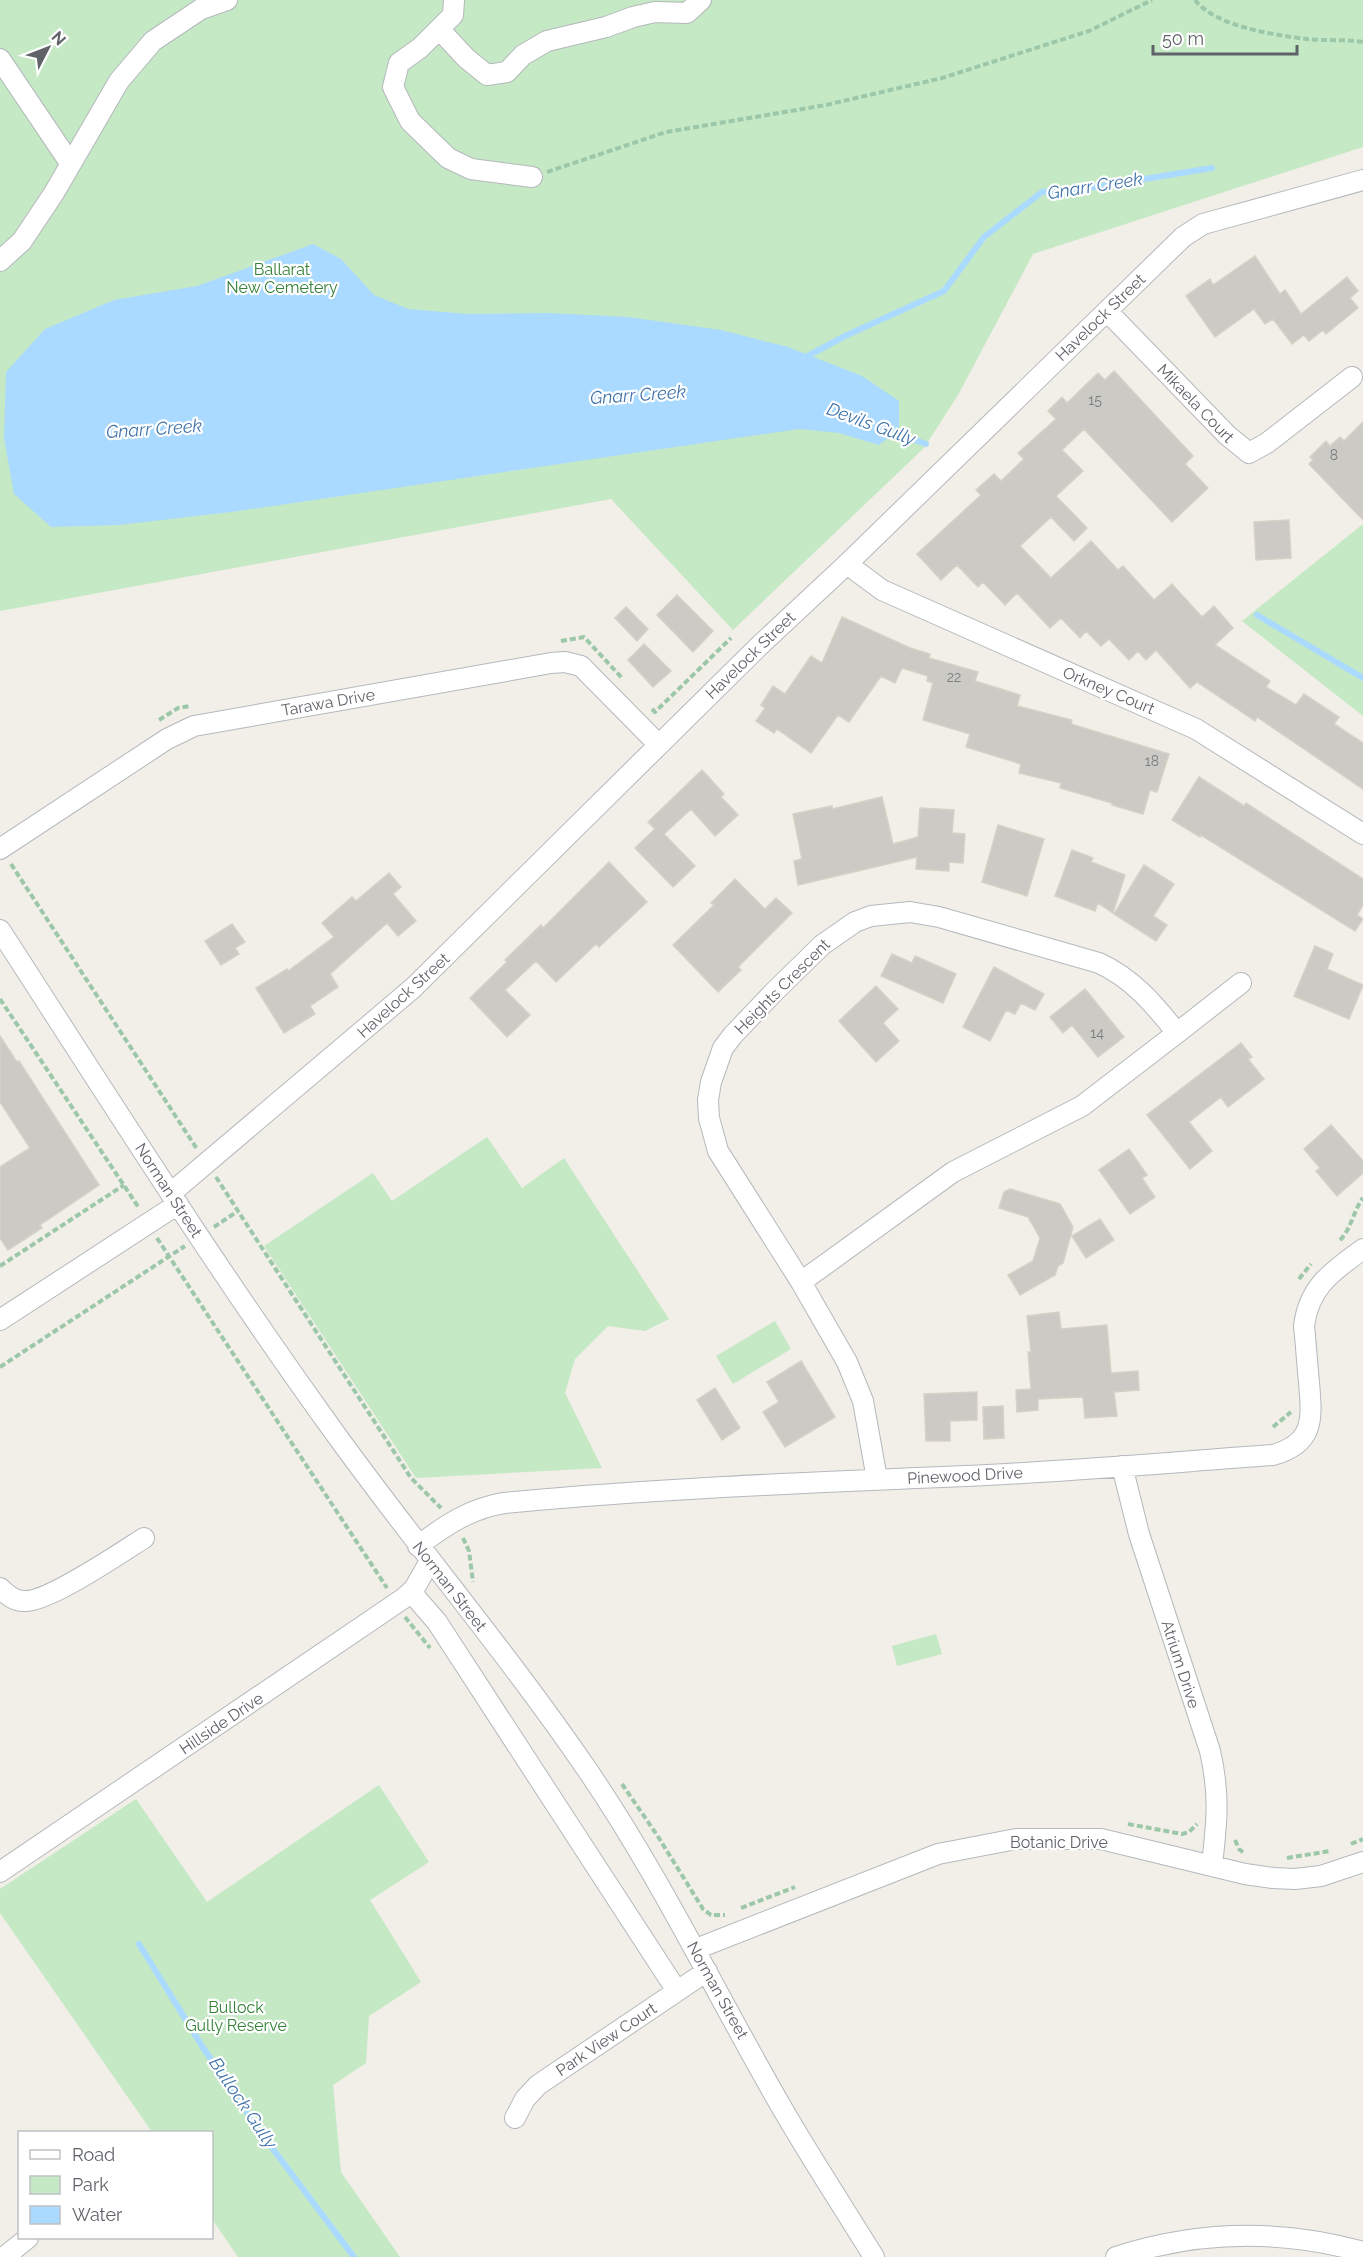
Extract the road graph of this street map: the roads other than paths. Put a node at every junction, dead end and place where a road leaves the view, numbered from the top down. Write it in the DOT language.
graph roads {
  1 [pos="227,0"];
  2 [pos="454,0"];
  3 [pos="701,0"];
  4 [pos="440,30"];
  5 [pos="0,59"];
  6 [pos="70,163"];
  7 [pos="532,177"];
  8 [pos="1363,180"];
  9 [pos="0,261"];
  10 [pos="1107,311"];
  11 [pos="1352,378"];
  12 [pos="847,564"];
  13 [pos="658,744"];
  14 [pos="1363,834"];
  15 [pos="1,849"];
  16 [pos="2,938"];
  17 [pos="1241,983"];
  18 [pos="1177,1032"];
  19 [pos="174,1198"];
  20 [pos="1363,1249"];
  21 [pos="801,1282"];
  22 [pos="0,1320"];
  23 [pos="1122,1466"];
  24 [pos="877,1479"];
  25 [pos="144,1538"];
  26 [pos="424,1553"];
  27 [pos="0,1588"];
  28 [pos="404,1597"];
  29 [pos="1363,1862"];
  30 [pos="1212,1865"];
  31 [pos="0,1872"];
  32 [pos="696,1949"];
  33 [pos="707,1971"];
  34 [pos="677,1991"];
  35 [pos="515,2118"];
  36 [pos="27,2239"];
  37 [pos="1363,2252"];
  38 [pos="4,2257"];
  39 [pos="874,2257"];
  40 [pos="1116,2257"];
  1 -- 6 [label="street"];
  2 -- 4 [label="street"];
  3 -- 4 [label="street"];
  4 -- 7 [label="street"];
  5 -- 6 [label="street"];
  6 -- 9 [label="street"];
  8 -- 10 [label="street, Havelock Street"];
  10 -- 11 [label="street, Mikaela Court"];
  10 -- 12 [label="street, Havelock Street"];
  12 -- 13 [label="street, Havelock Street"];
  12 -- 14 [label="street, Orkney Court"];
  13 -- 15 [label="street, Tarawa Drive"];
  13 -- 19 [label="street, Havelock Street"];
  16 -- 19 [label="street, Norman Street"];
  17 -- 18 [label="street"];
  18 -- 21 [label="street"];
  18 -- 21 [label="street, Heights Crescent"];
  19 -- 22 [label="street, Havelock Street"];
  19 -- 26 [label="street, Norman Street"];
  20 -- 23 [label="street, Pinewood Drive"];
  21 -- 24 [label="street, Heights Crescent"];
  23 -- 24 [label="street, Pinewood Drive"];
  23 -- 30 [label="street, Atrium Drive"];
  24 -- 26 [label="street, Pinewood Drive"];
  25 -- 27 [label="street"];
  26 -- 28 [label="street, Hillside Drive"];
  26 -- 32 [label="street, Norman Street"];
  28 -- 31 [label="street, Hillside Drive"];
  28 -- 34 [label="street, Norman Street"];
  29 -- 30 [label="street, Botanic Drive"];
  30 -- 32 [label="street, Botanic Drive"];
  32 -- 33 [label="street, Norman Street"];
  33 -- 34 [label="street, Park View Court"];
  33 -- 39 [label="street, Norman Street"];
  34 -- 35 [label="street, Park View Court"];
  36 -- 38 [label="street"];
  37 -- 40 [label="street"];
}
